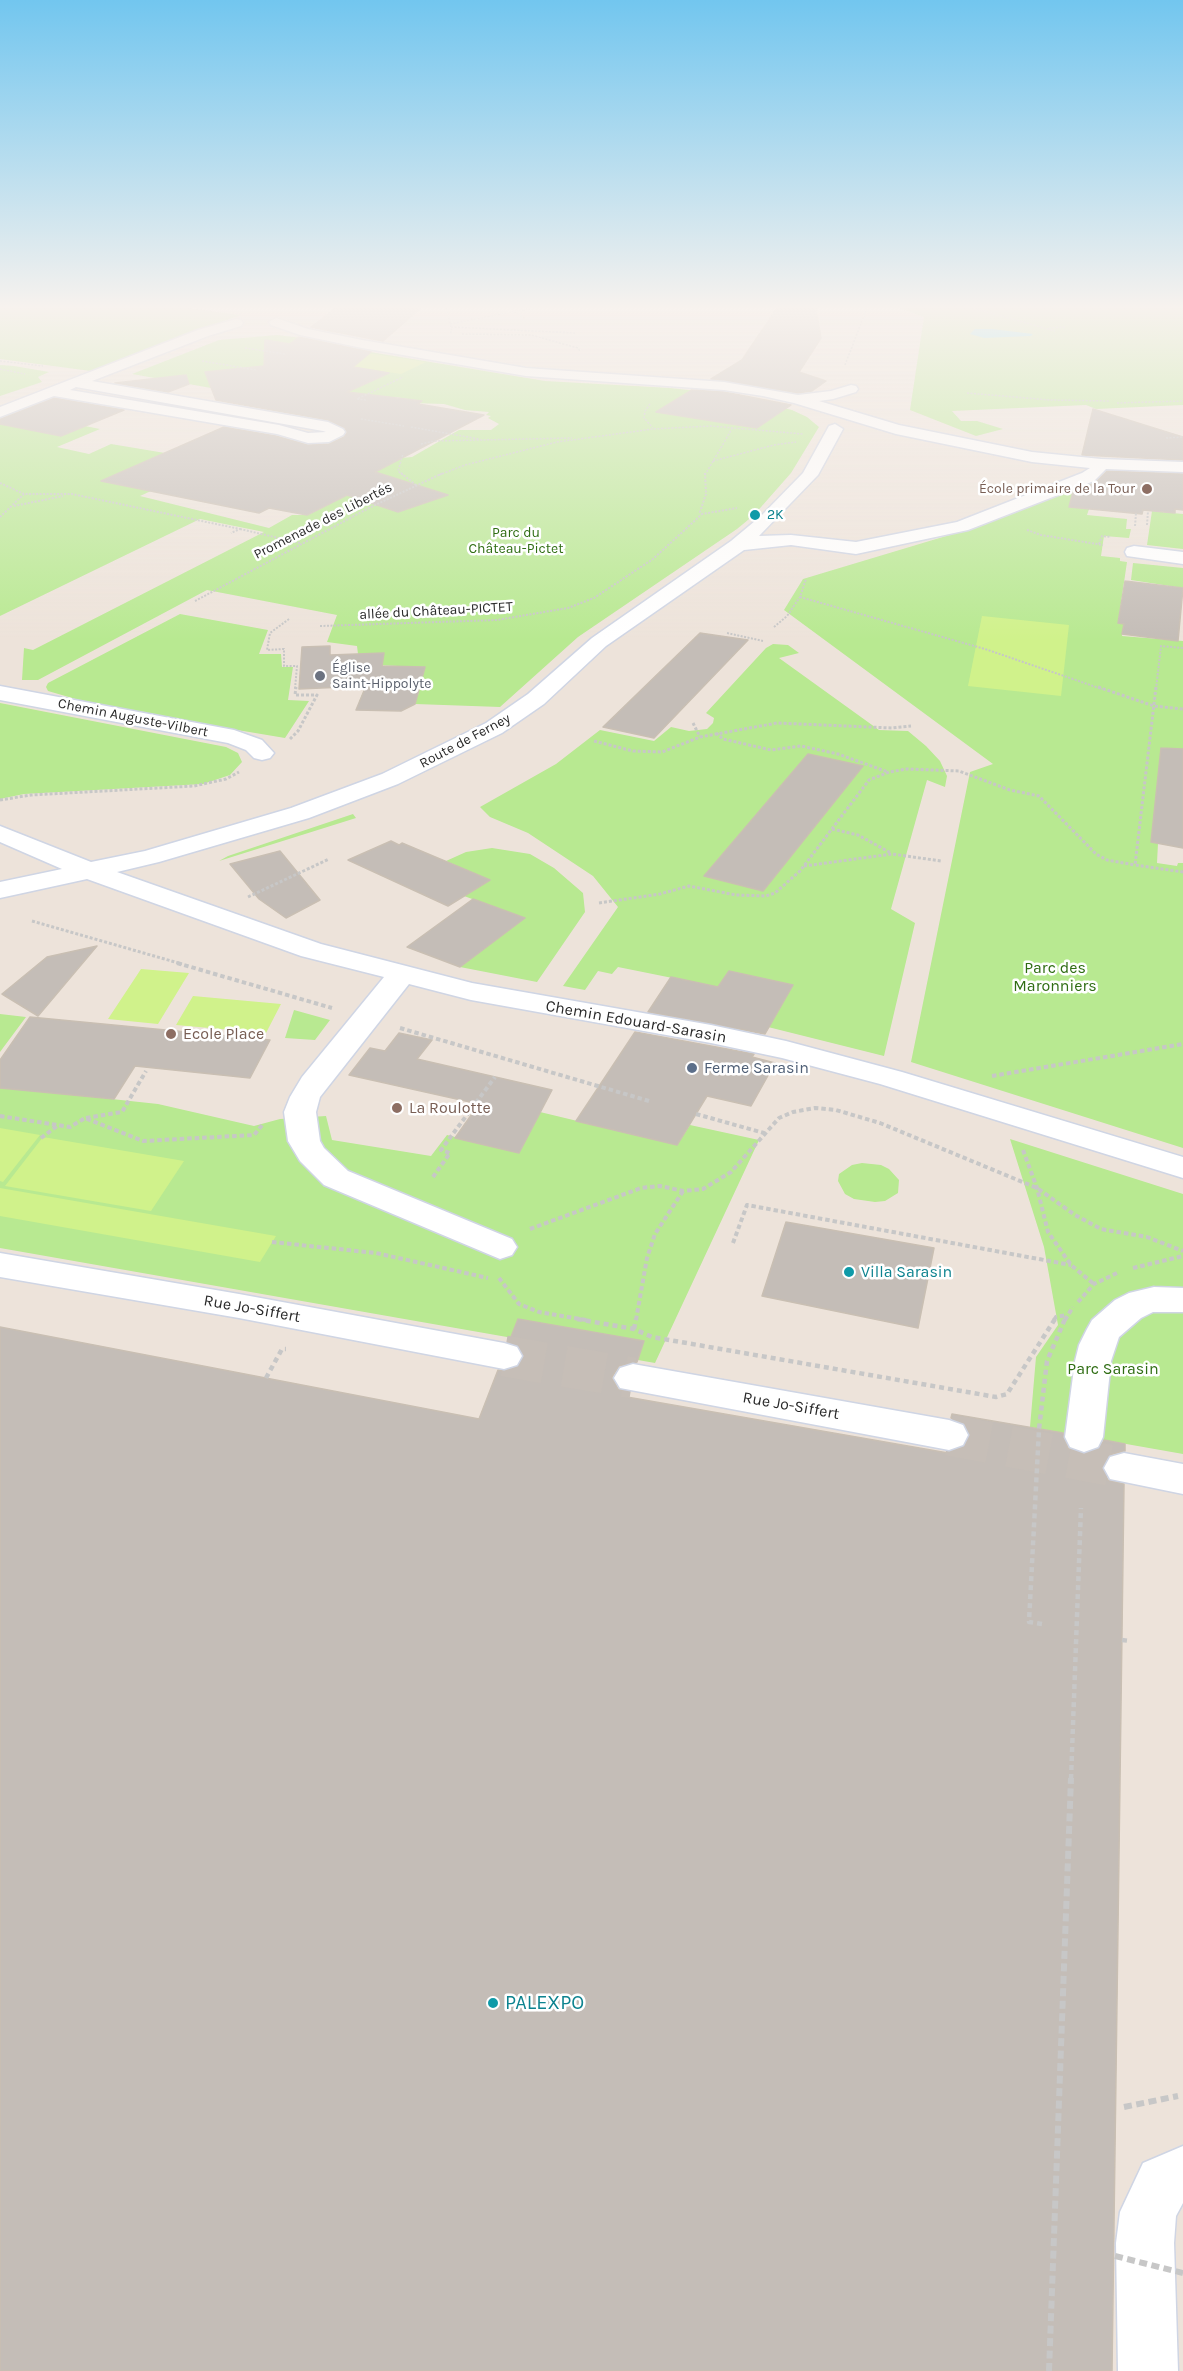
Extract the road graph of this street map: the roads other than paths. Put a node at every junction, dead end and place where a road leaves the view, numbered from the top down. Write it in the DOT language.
graph roads {
  1 [pos="214,419"];
  2 [pos="280,419"];
  3 [pos="818,419"];
  4 [pos="862,419"];
  5 [pos="876,423"];
  6 [pos="835,429"];
  7 [pos="1101,464"];
  8 [pos="1183,467"];
  9 [pos="1013,486"];
  10 [pos="1050,492"];
  11 [pos="958,507"];
  12 [pos="767,520"];
  13 [pos="962,526"];
  14 [pos="791,540"];
  15 [pos="738,545"];
  16 [pos="1134,552"];
  17 [pos="1183,558"];
  18 [pos="0,693"];
  19 [pos="262,753"];
  20 [pos="0,833"];
  21 [pos="90,871"];
  22 [pos="0,890"];
  23 [pos="402,974"];
  24 [pos="1183,1168"];
  25 [pos="500,1247"];
  26 [pos="0,1265"];
  27 [pos="1183,1300"];
  28 [pos="504,1356"];
  29 [pos="633,1378"];
  30 [pos="950,1435"];
  31 [pos="1084,1437"];
  32 [pos="1124,1468"];
  33 [pos="1183,1479"];
  34 [pos="1183,2174"];
  35 [pos="1148,2371"];
  1 -- 2 [label="street"];
  3 -- 6 [label="street"];
  4 -- 5 [label="street"];
  5 -- 6 [label="street"];
  5 -- 7 [label="street"];
  6 -- 12 [label="street, Route de Ferney"];
  7 -- 8 [label="street"];
  7 -- 10 [label="street"];
  9 -- 10 [label="street"];
  10 -- 13 [label="street"];
  11 -- 13 [label="street"];
  12 -- 14 [label="street"];
  12 -- 15 [label="street, Route de Ferney"];
  13 -- 14 [label="street"];
  14 -- 15 [label="street"];
  15 -- 21 [label="street, Route de Ferney"];
  16 -- 17 [label="street"];
  18 -- 19 [label="street, Chemin Auguste-Vilbert"];
  20 -- 21 [label="street, Chemin Edouard-Sarasin"];
  21 -- 22 [label="street, Route de Ferney"];
  21 -- 23 [label="street, Chemin Edouard-Sarasin"];
  23 -- 24 [label="street, Chemin Edouard-Sarasin"];
  23 -- 25 [label="street"];
  26 -- 28 [label="street, Rue Jo-Siffert"];
  27 -- 31 [label="street"];
  29 -- 30 [label="street, Rue Jo-Siffert"];
  32 -- 33 [label="street"];
  34 -- 35 [label="street"];
}
